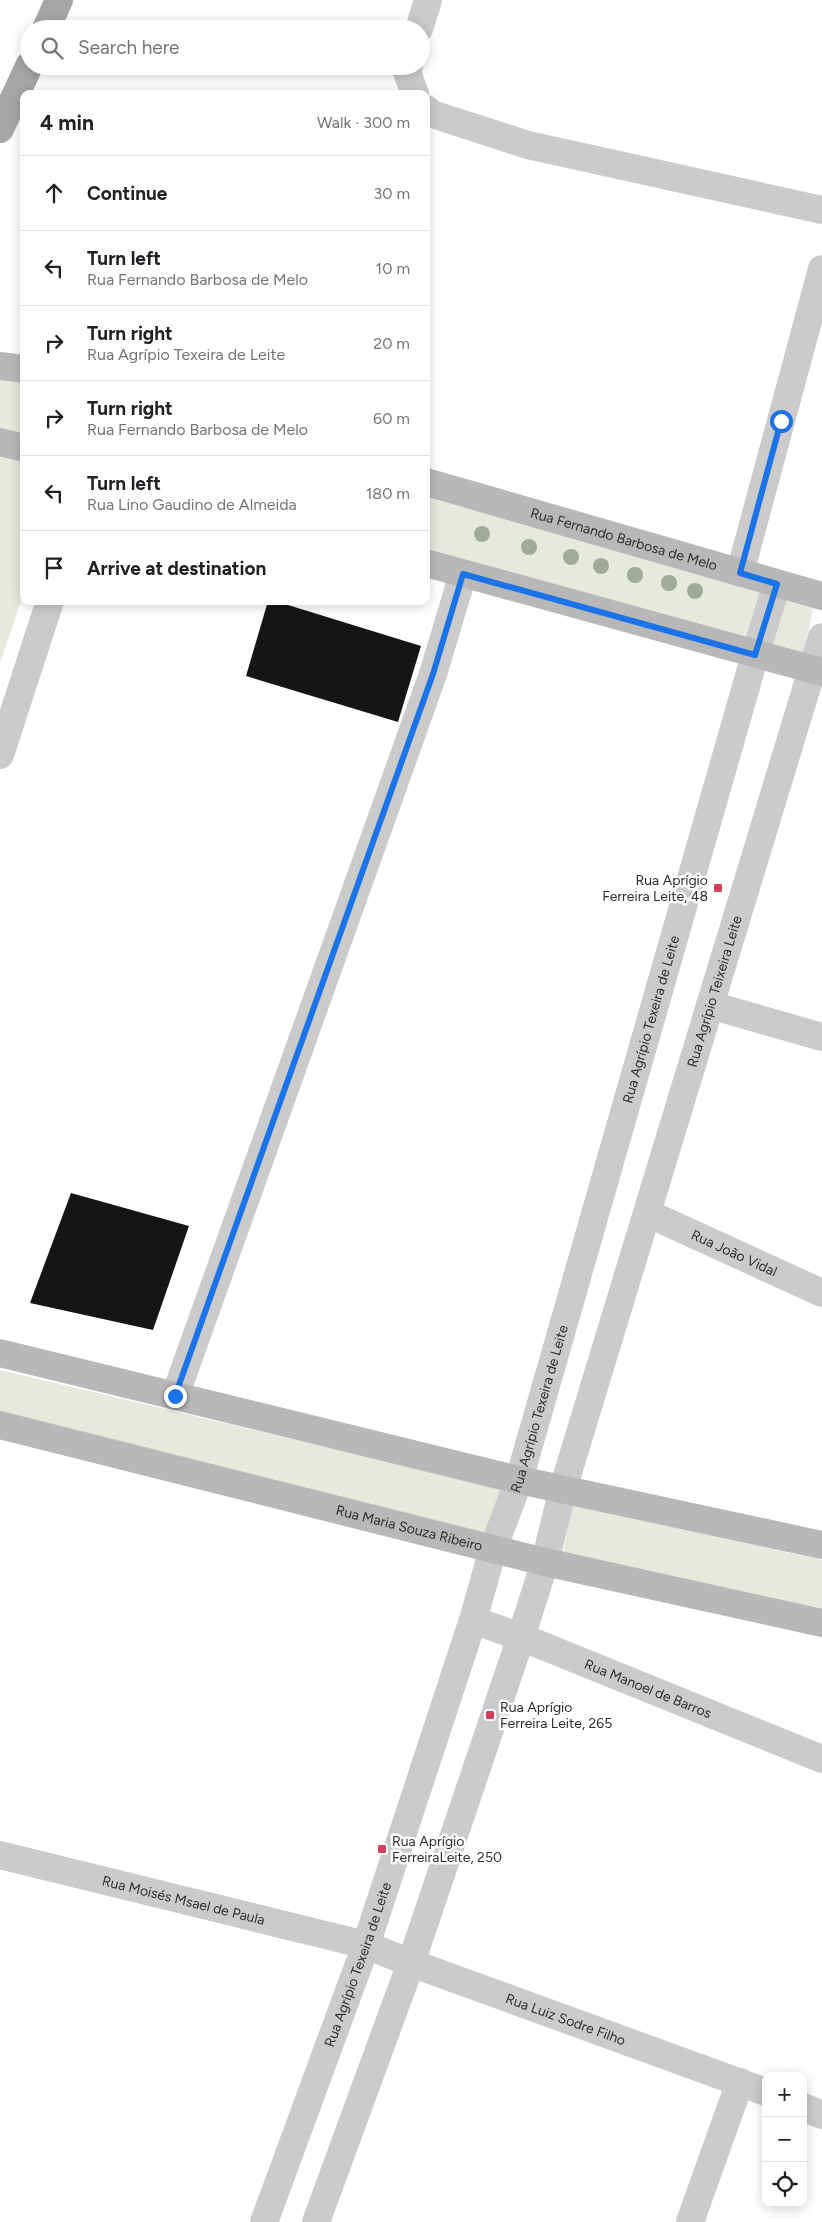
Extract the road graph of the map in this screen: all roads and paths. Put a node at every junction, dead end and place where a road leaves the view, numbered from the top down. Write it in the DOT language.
graph roads {
  1 [pos="59,0"];
  2 [pos="428,0"];
  3 [pos="50,20"];
  4 [pos="422,20"];
  5 [pos="25,75"];
  6 [pos="408,75"];
  7 [pos="413,90"];
  8 [pos="430,112"];
  9 [pos="0,129"];
  10 [pos="822,210"];
  11 [pos="822,269"];
  12 [pos="0,366"];
  13 [pos="20,368"];
  14 [pos="0,442"];
  15 [pos="20,447"];
  16 [pos="430,483"];
  17 [pos="430,564"];
  18 [pos="740,573"];
  19 [pos="463,574"];
  20 [pos="777,584"];
  21 [pos="822,596"];
  22 [pos="49,605"];
  23 [pos="822,637"];
  24 [pos="755,655"];
  25 [pos="817,671"];
  26 [pos="0,756"];
  27 [pos="710,1005"];
  28 [pos="822,1037"];
  29 [pos="647,1213"];
  30 [pos="822,1292"];
  31 [pos="0,1352"];
  32 [pos="175,1396"];
  33 [pos="0,1425"];
  34 [pos="519,1480"];
  35 [pos="563,1489"];
  36 [pos="822,1545"];
  37 [pos="493,1549"];
  38 [pos="546,1562"];
  39 [pos="473,1620"];
  40 [pos="822,1623"];
  41 [pos="521,1638"];
  42 [pos="822,1759"];
  43 [pos="0,1855"];
  44 [pos="366,1945"];
  45 [pos="411,1963"];
  46 [pos="740,2082"];
  47 [pos="762,2090"];
  48 [pos="807,2109"];
  49 [pos="822,2115"];
  50 [pos="264,2222"];
  51 [pos="316,2222"];
  52 [pos="690,2222"];
  1 -- 3 [label="main road"];
  2 -- 4 [label="street"];
  5 -- 9 [label="main road"];
  6 -- 7 [label="street"];
  8 -- 10 [label="street"];
  11 -- 18 [label="street"];
  12 -- 13 [label="street"];
  14 -- 15 [label="street"];
  16 -- 18 [label="street, Rua Fernando Barbosa de Melo"];
  17 -- 19 [label="street"];
  18 -- 20 [label="street, Rua Fernando Barbosa de Melo"];
  19 -- 24 [label="street"];
  19 -- 32 [label="street"];
  20 -- 21 [label="street, Rua Fernando Barbosa de Melo"];
  20 -- 24 [label="street, Rua Agrípio Texeira de Leite"];
  22 -- 26 [label="street"];
  23 -- 25 [label="street, Rua Agrípio Teixeira Leite"];
  24 -- 25 [label="street"];
  24 -- 34 [label="street, Rua Agrípio Texeira de Leite"];
  25 -- 27 [label="street, Rua Agrípio Teixeira Leite"];
  27 -- 28 [label="street"];
  27 -- 29 [label="street, Rua Agrípio Teixeira Leite"];
  29 -- 30 [label="street, Rua João Vidal"];
  29 -- 35 [label="street, Rua Agrípio Teixeira Leite"];
  31 -- 32 [label="street"];
  32 -- 34 [label="street"];
  33 -- 37 [label="street, Rua Maria Souza Ribeiro"];
  34 -- 35 [label="street"];
  34 -- 37 [label="street, Rua Agrípio Texeira de Leite"];
  35 -- 36 [label="street"];
  35 -- 38 [label="street"];
  37 -- 38 [label="street, Rua Maria Souza Ribeiro"];
  37 -- 39 [label="street, Rua Agrípio Texeira de Leite"];
  38 -- 40 [label="street, Rua Maria Souza Ribeiro"];
  38 -- 41 [label="street"];
  39 -- 41 [label="street, Rua Manoel de Barros"];
  39 -- 44 [label="street, Rua Agrípio Texeira de Leite"];
  41 -- 42 [label="street, Rua Manoel de Barros"];
  41 -- 45 [label="street"];
  43 -- 44 [label="street, Rua Moisés Msael de Paula"];
  44 -- 45 [label="street, Rua Luiz Sodre Filho"];
  44 -- 50 [label="street, Rua Agrípio Texeira de Leite"];
  45 -- 46 [label="street, Rua Luiz Sodre Filho"];
  45 -- 51 [label="street"];
  46 -- 47 [label="street, Rua Luiz Sodre Filho"];
  46 -- 52 [label="street"];
  48 -- 49 [label="street"];
}
